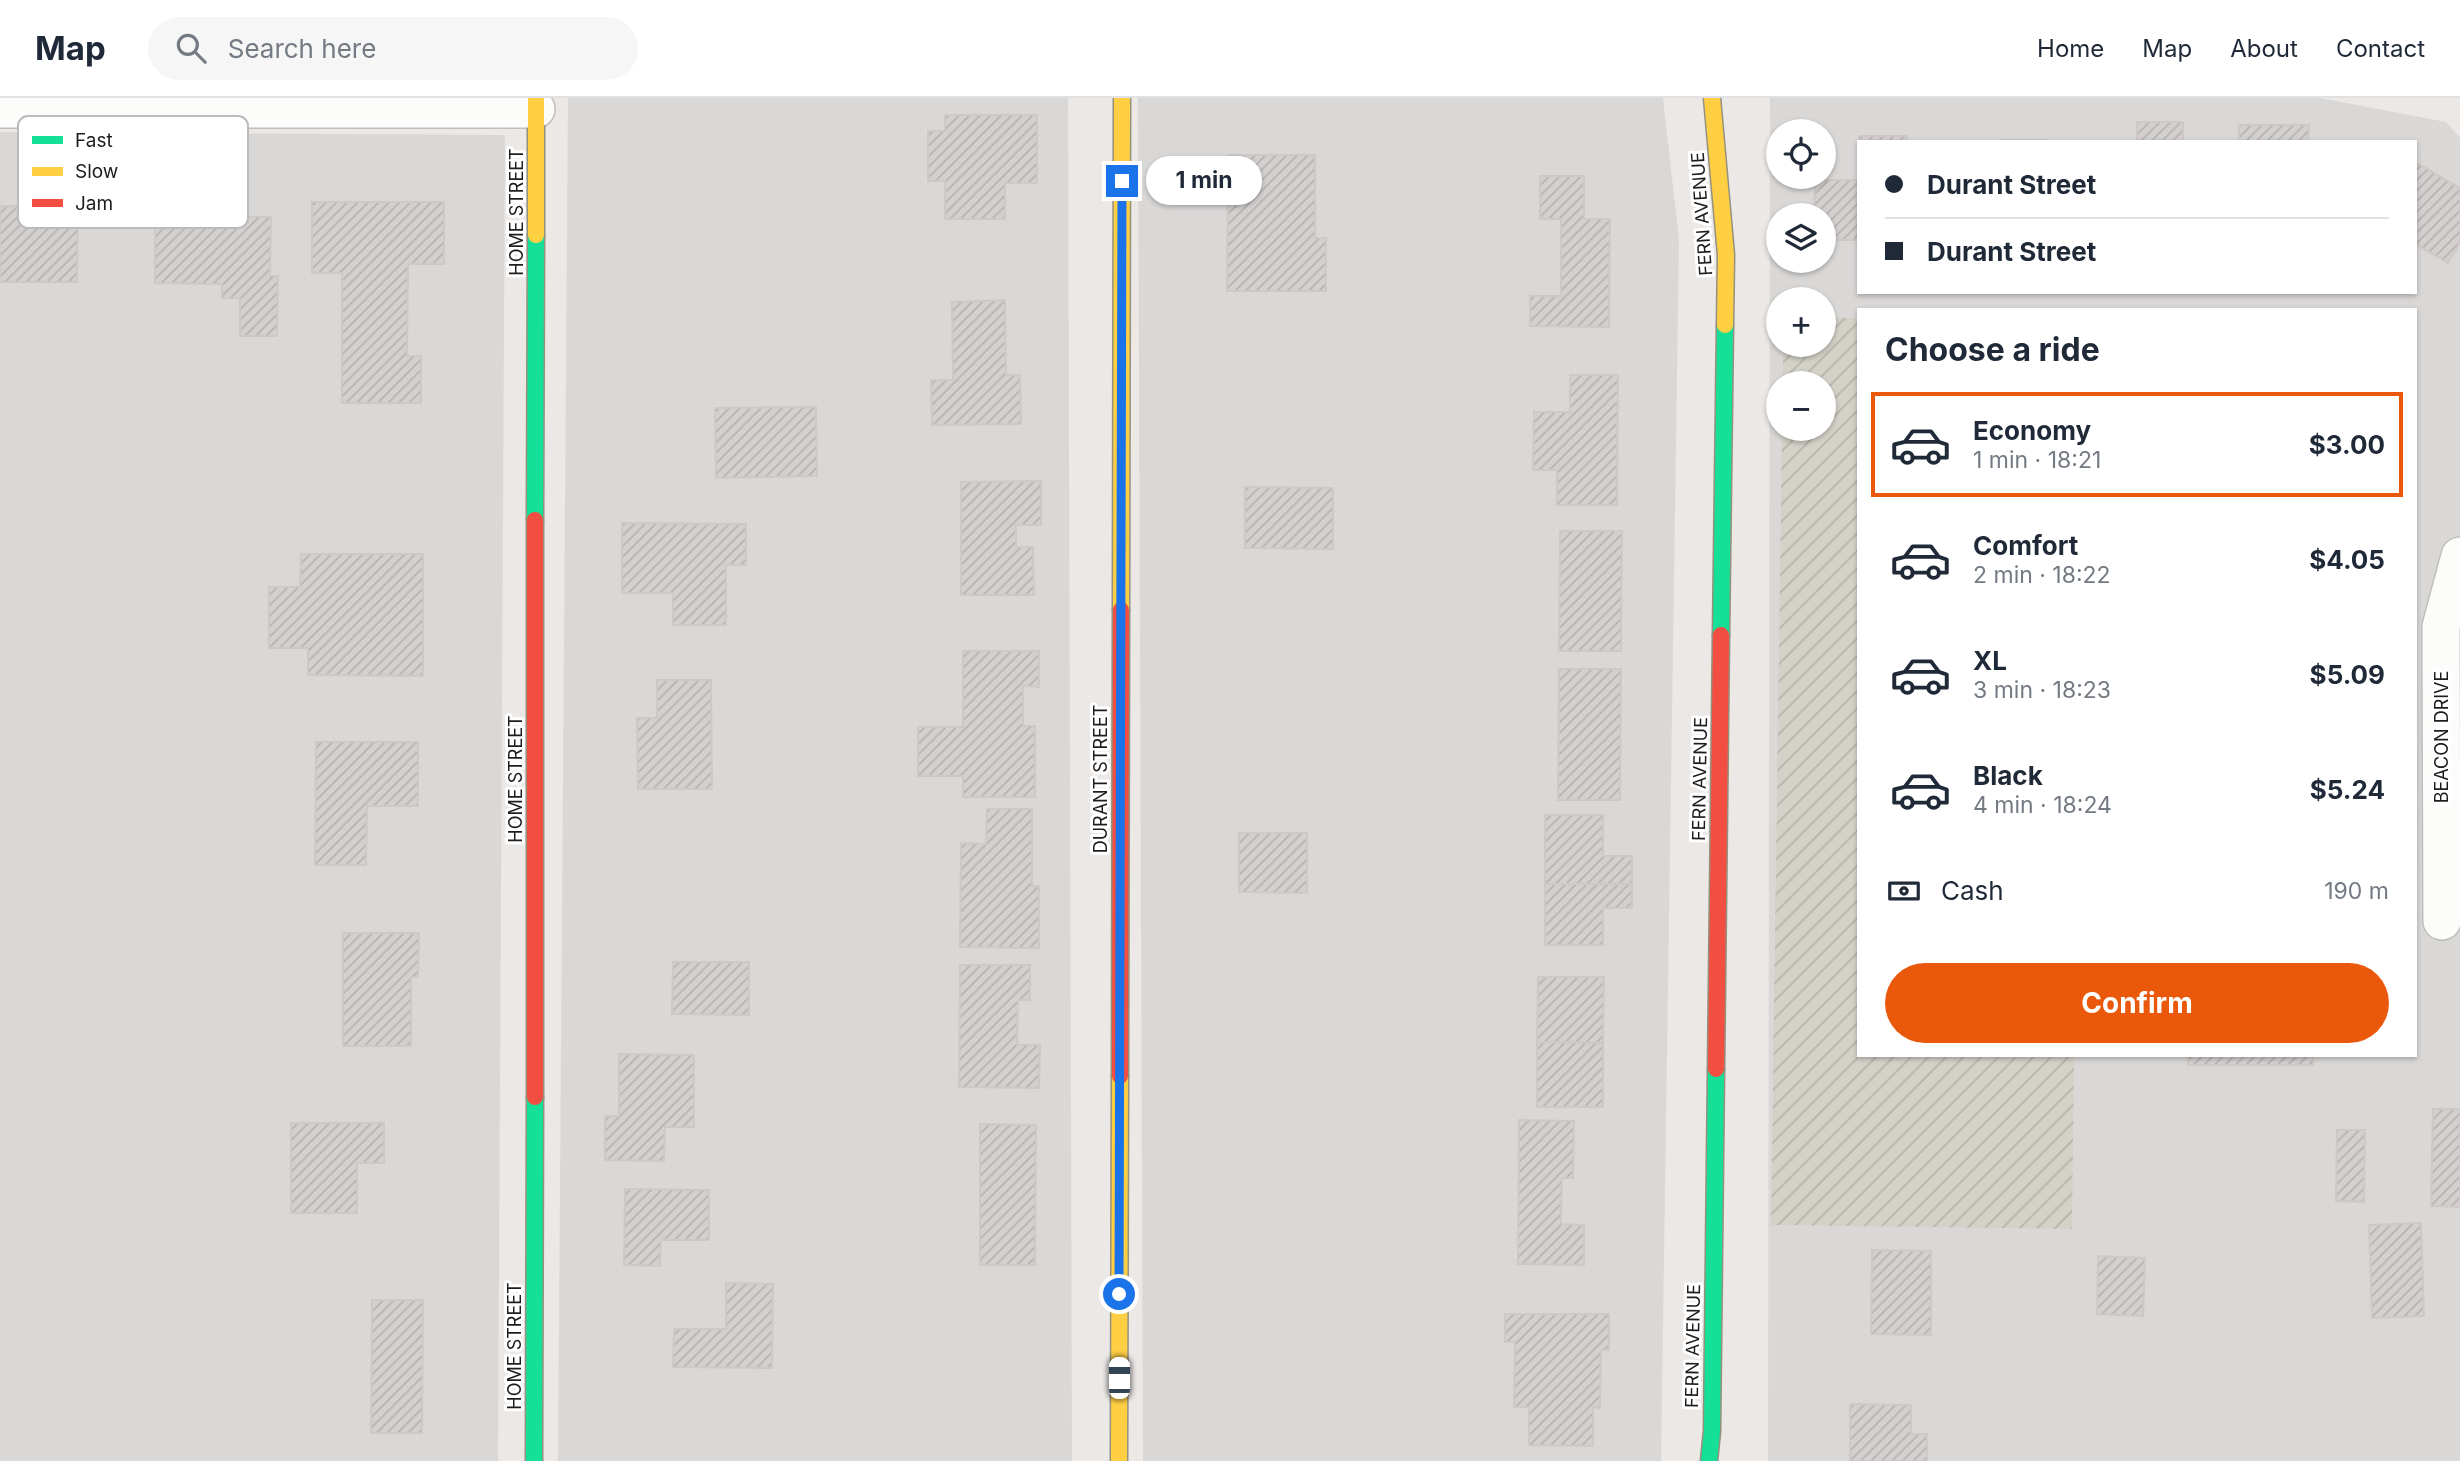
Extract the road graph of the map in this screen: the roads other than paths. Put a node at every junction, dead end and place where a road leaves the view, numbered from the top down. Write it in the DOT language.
graph roads {
  1 [pos="1122,98"];
  2 [pos="1712,98"];
  3 [pos="536,104"];
  4 [pos="0,109"];
  5 [pos="2460,556"];
  6 [pos="2442,921"];
  7 [pos="534,1461"];
  8 [pos="1119,1461"];
  9 [pos="1709,1461"];
  1 -- 8 [label="street, DURANT STREET"];
  2 -- 9 [label="street, FERN AVENUE"];
  3 -- 4 [label="street"];
  3 -- 7 [label="street, HOME STREET"];
  5 -- 6 [label="street, BEACON DRIVE"];
}
